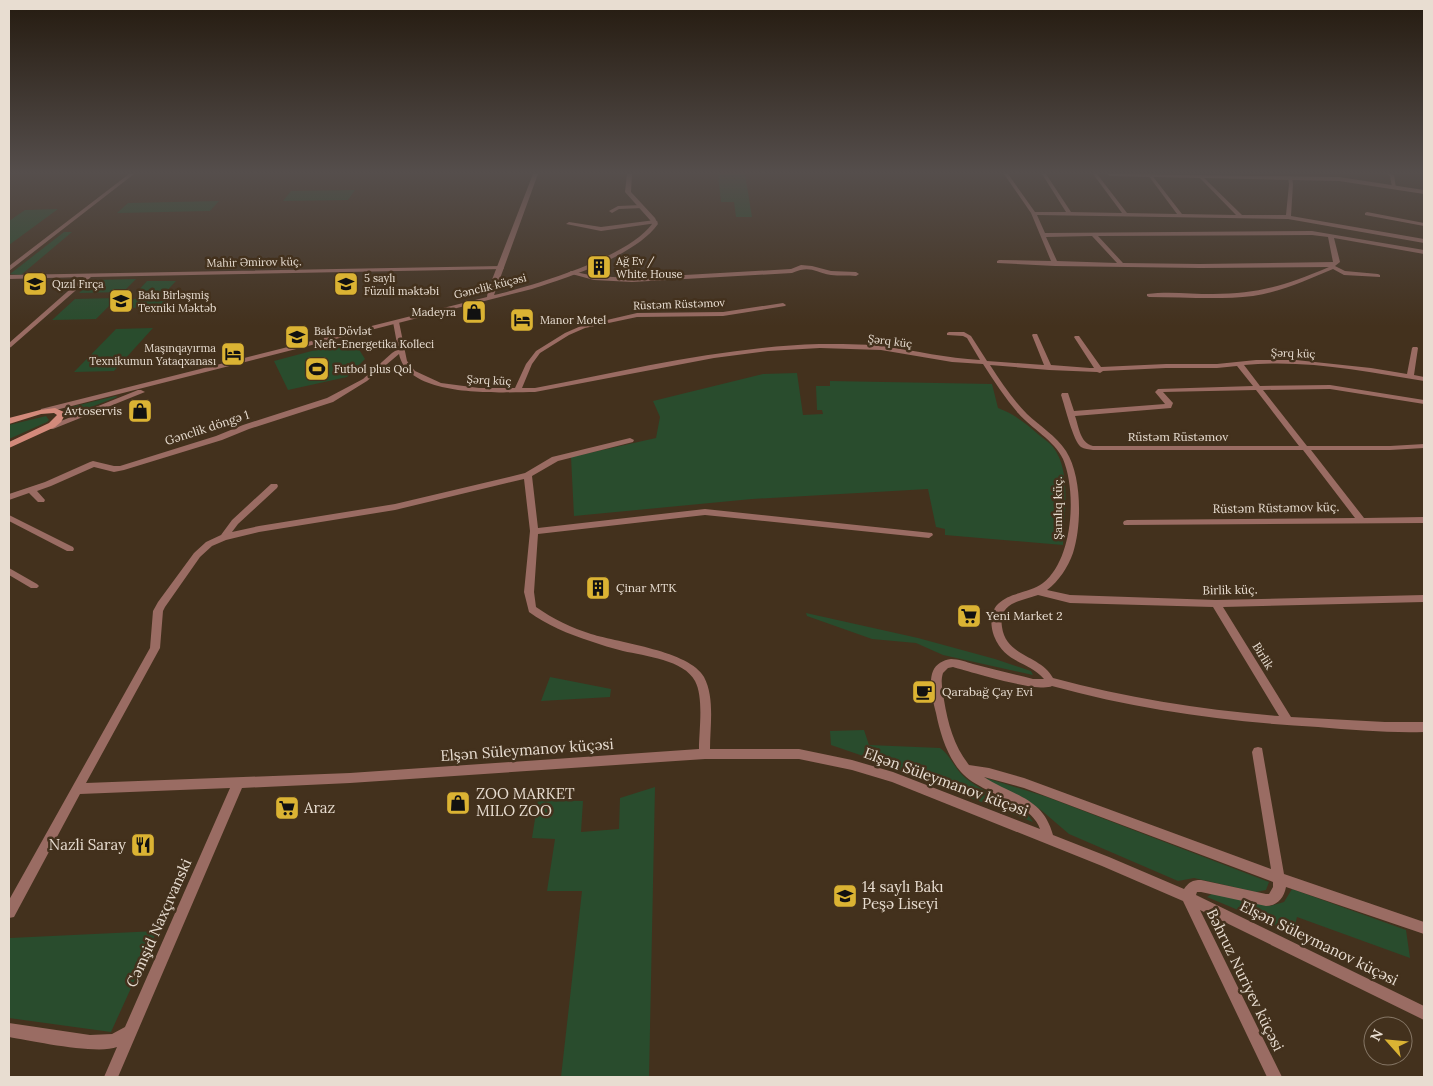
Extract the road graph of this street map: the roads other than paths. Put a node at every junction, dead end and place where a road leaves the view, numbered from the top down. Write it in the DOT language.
graph roads {
  1 [pos="66,225"];
  2 [pos="516,225"];
  3 [pos="572,225"];
  4 [pos="636,225"];
  5 [pos="654,225"];
  6 [pos="1039,225"];
  7 [pos="1301,225"];
  8 [pos="1325,225"];
  9 [pos="1307,233"];
  10 [pos="1043,235"];
  11 [pos="1094,235"];
  12 [pos="1330,235"];
  13 [pos="1424,241"];
  14 [pos="1424,252"];
  15 [pos="999,262"];
  16 [pos="1055,264"];
  17 [pos="1122,264"];
  18 [pos="1332,266"];
  19 [pos="500,268"];
  20 [pos="9,269"];
  21 [pos="571,273"];
  22 [pos="856,274"];
  23 [pos="90,275"];
  24 [pos="1378,276"];
  25 [pos="9,277"];
  26 [pos="605,279"];
  27 [pos="624,284"];
  28 [pos="1149,295"];
  29 [pos="490,298"];
  30 [pos="783,305"];
  31 [pos="396,322"];
  32 [pos="949,334"];
  33 [pos="1035,334"];
  34 [pos="1077,337"];
  35 [pos="9,346"];
  36 [pos="1415,348"];
  37 [pos="402,350"];
  38 [pos="985,362"];
  39 [pos="1239,364"];
  40 [pos="1049,368"];
  41 [pos="1100,370"];
  42 [pos="199,372"];
  43 [pos="1410,376"];
  44 [pos="1424,379"];
  45 [pos="1259,389"];
  46 [pos="517,391"];
  47 [pos="1065,395"];
  48 [pos="1424,402"];
  49 [pos="40,412"];
  50 [pos="1070,414"];
  51 [pos="9,421"];
  52 [pos="44,429"];
  53 [pos="630,440"];
  54 [pos="9,445"];
  55 [pos="1424,446"];
  56 [pos="1307,448"];
  57 [pos="528,475"];
  58 [pos="274,486"];
  59 [pos="30,490"];
  60 [pos="9,497"];
  61 [pos="41,500"];
  62 [pos="9,518"];
  63 [pos="1361,520"];
  64 [pos="1424,520"];
  65 [pos="1127,524"];
  66 [pos="534,531"];
  67 [pos="929,535"];
  68 [pos="224,537"];
  69 [pos="70,549"];
  70 [pos="9,571"];
  71 [pos="34,586"];
  72 [pos="1037,591"];
  73 [pos="1424,598"];
  74 [pos="1216,604"];
  75 [pos="1050,682"];
  76 [pos="1289,722"];
  77 [pos="1424,727"];
  78 [pos="1258,752"];
  79 [pos="705,754"];
  80 [pos="965,769"];
  81 [pos="238,783"];
  82 [pos="78,789"];
  83 [pos="1048,838"];
  84 [pos="1280,879"];
  85 [pos="1186,897"];
  86 [pos="9,912"];
  87 [pos="1424,928"];
  88 [pos="1424,1013"];
  89 [pos="9,1030"];
  90 [pos="129,1033"];
  91 [pos="111,1077"];
  92 [pos="1275,1077"];
  1 -- 20 [label="street"];
  2 -- 19 [label="street"];
  3 -- 4 [label="street"];
  5 -- 21 [label="street, Gənclik küçəsi"];
  6 -- 10 [label="street"];
  7 -- 9 [label="street"];
  8 -- 13 [label="street"];
  9 -- 11 [label="street"];
  9 -- 12 [label="street"];
  10 -- 11 [label="street"];
  10 -- 16 [label="street"];
  11 -- 17 [label="street"];
  12 -- 14 [label="street"];
  12 -- 18 [label="street"];
  15 -- 16 [label="street"];
  16 -- 17 [label="street"];
  17 -- 18 [label="street"];
  18 -- 24 [label="street"];
  18 -- 28 [label="street"];
  19 -- 23 [label="street, Mahir Əmirov küç."];
  19 -- 29 [label="street"];
  21 -- 26 [label="street"];
  21 -- 29 [label="street, Gənclik küçəsi"];
  22 -- 26 [label="street"];
  23 -- 25 [label="street, Mahir Əmirov küç."];
  23 -- 35 [label="street"];
  26 -- 27 [label="street"];
  29 -- 31 [label="street, Gənclik küçəsi"];
  30 -- 46 [label="street, Rüstəm Rüstəmov"];
  31 -- 37 [label="street, Şərq küç"];
  31 -- 42 [label="street, Gənclik küçəsi"];
  32 -- 38 [label="street, Şamlıq küç."];
  33 -- 40 [label="street"];
  34 -- 41 [label="street"];
  36 -- 43 [label="street"];
  37 -- 46 [label="street, Şərq küç"];
  37 -- 59 [label="street, Gənclik döngə 1"];
  38 -- 40 [label="street, Şərq küç"];
  38 -- 46 [label="street, Şərq küç"];
  38 -- 72 [label="street, Şamlıq küç."];
  39 -- 41 [label="street, Şərq küç"];
  39 -- 43 [label="street, Şərq küç"];
  39 -- 45 [label="street"];
  40 -- 41 [label="street, Şərq küç"];
  42 -- 49 [label="street"];
  42 -- 52 [label="street"];
  43 -- 44 [label="street, Şərq küç"];
  45 -- 48 [label="street"];
  45 -- 50 [label="street"];
  45 -- 56 [label="street"];
  47 -- 50 [label="street, Rüstəm Rüstəmov"];
  49 -- 51 [label="main road"];
  49 -- 52 [label="main road"];
  50 -- 56 [label="street, Rüstəm Rüstəmov"];
  52 -- 54 [label="main road"];
  53 -- 57 [label="street"];
  55 -- 56 [label="street, Rüstəm Rüstəmov"];
  56 -- 63 [label="street"];
  57 -- 66 [label="street"];
  57 -- 68 [label="street"];
  58 -- 68 [label="street"];
  59 -- 60 [label="street, Gənclik döngə 1"];
  59 -- 61 [label="street"];
  62 -- 69 [label="street"];
  63 -- 64 [label="street, Rüstəm Rüstəmov küç."];
  63 -- 65 [label="street, Rüstəm Rüstəmov küç."];
  66 -- 67 [label="street"];
  66 -- 79 [label="street"];
  68 -- 82 [label="street"];
  70 -- 71 [label="street"];
  72 -- 74 [label="street, Birlik küç."];
  72 -- 75 [label="street, Şamlıq küç."];
  73 -- 74 [label="street, Birlik küç."];
  74 -- 76 [label="street, Birlik"];
  75 -- 76 [label="street, Şamlıq küç."];
  75 -- 80 [label="street, Şamlıq küç."];
  76 -- 77 [label="street, Şamlıq küç."];
  78 -- 84 [label="street"];
  79 -- 81 [label="street, Elşən Süleymanov küçəsi"];
  79 -- 83 [label="street, Elşən Süleymanov küçəsi"];
  80 -- 83 [label="street, Şamlıq küç."];
  80 -- 84 [label="street"];
  81 -- 82 [label="street"];
  81 -- 90 [label="street, Cəmşid Naxçıvanski"];
  82 -- 86 [label="street"];
  83 -- 85 [label="street, Elşən Süleymanov küçəsi"];
  84 -- 85 [label="street"];
  84 -- 87 [label="street"];
  85 -- 88 [label="street, Elşən Süleymanov küçəsi"];
  85 -- 92 [label="street, Bəhruz Nuriyev küçəsi"];
  89 -- 90 [label="street"];
  90 -- 91 [label="street, Cəmşid Naxçıvanski"];
}
